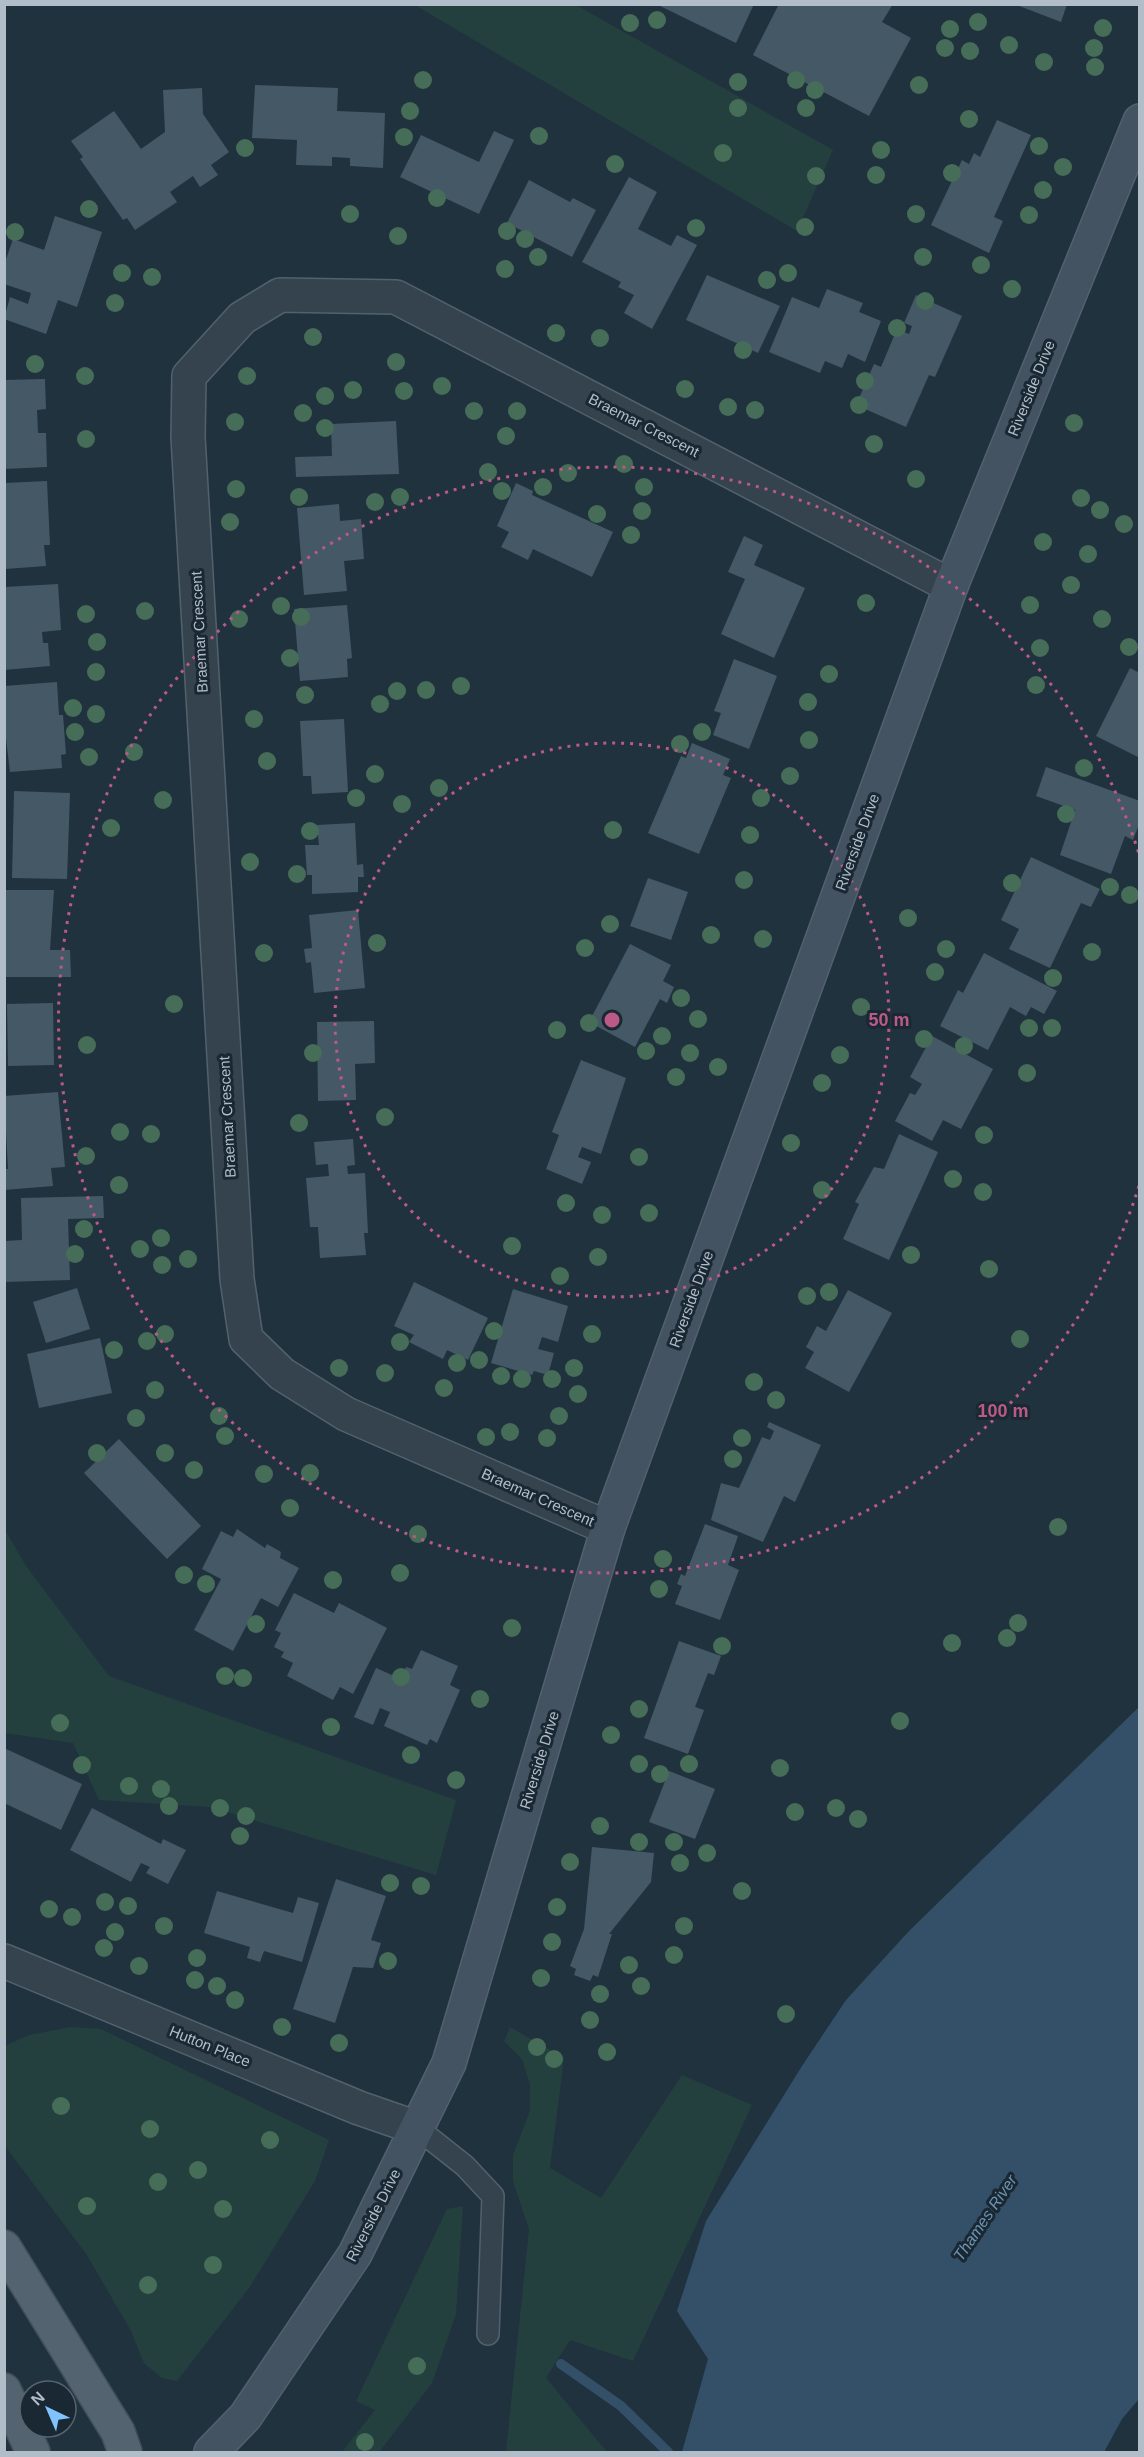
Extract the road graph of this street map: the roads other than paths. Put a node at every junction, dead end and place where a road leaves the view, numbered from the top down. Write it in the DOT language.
graph roads {
  1 [pos="1140,121"];
  2 [pos="951,585"];
  3 [pos="608,1528"];
  4 [pos="4,1961"];
  5 [pos="417,2128"];
  6 [pos="4,2247"];
  7 [pos="488,2334"];
  8 [pos="4,2390"];
  9 [pos="33,2452"];
  10 [pos="125,2452"];
  11 [pos="211,2452"];
  1 -- 2 [label="main road, Riverside Drive"];
  2 -- 3 [label="main road, Riverside Drive"];
  2 -- 3 [label="street, Braemar Crescent"];
  3 -- 5 [label="main road, Riverside Drive"];
  4 -- 5 [label="street, Hutton Place"];
  5 -- 7 [label="lane"];
  5 -- 11 [label="main road, Riverside Drive"];
  6 -- 10 [label="main road"];
  8 -- 9 [label="main road"];
}
